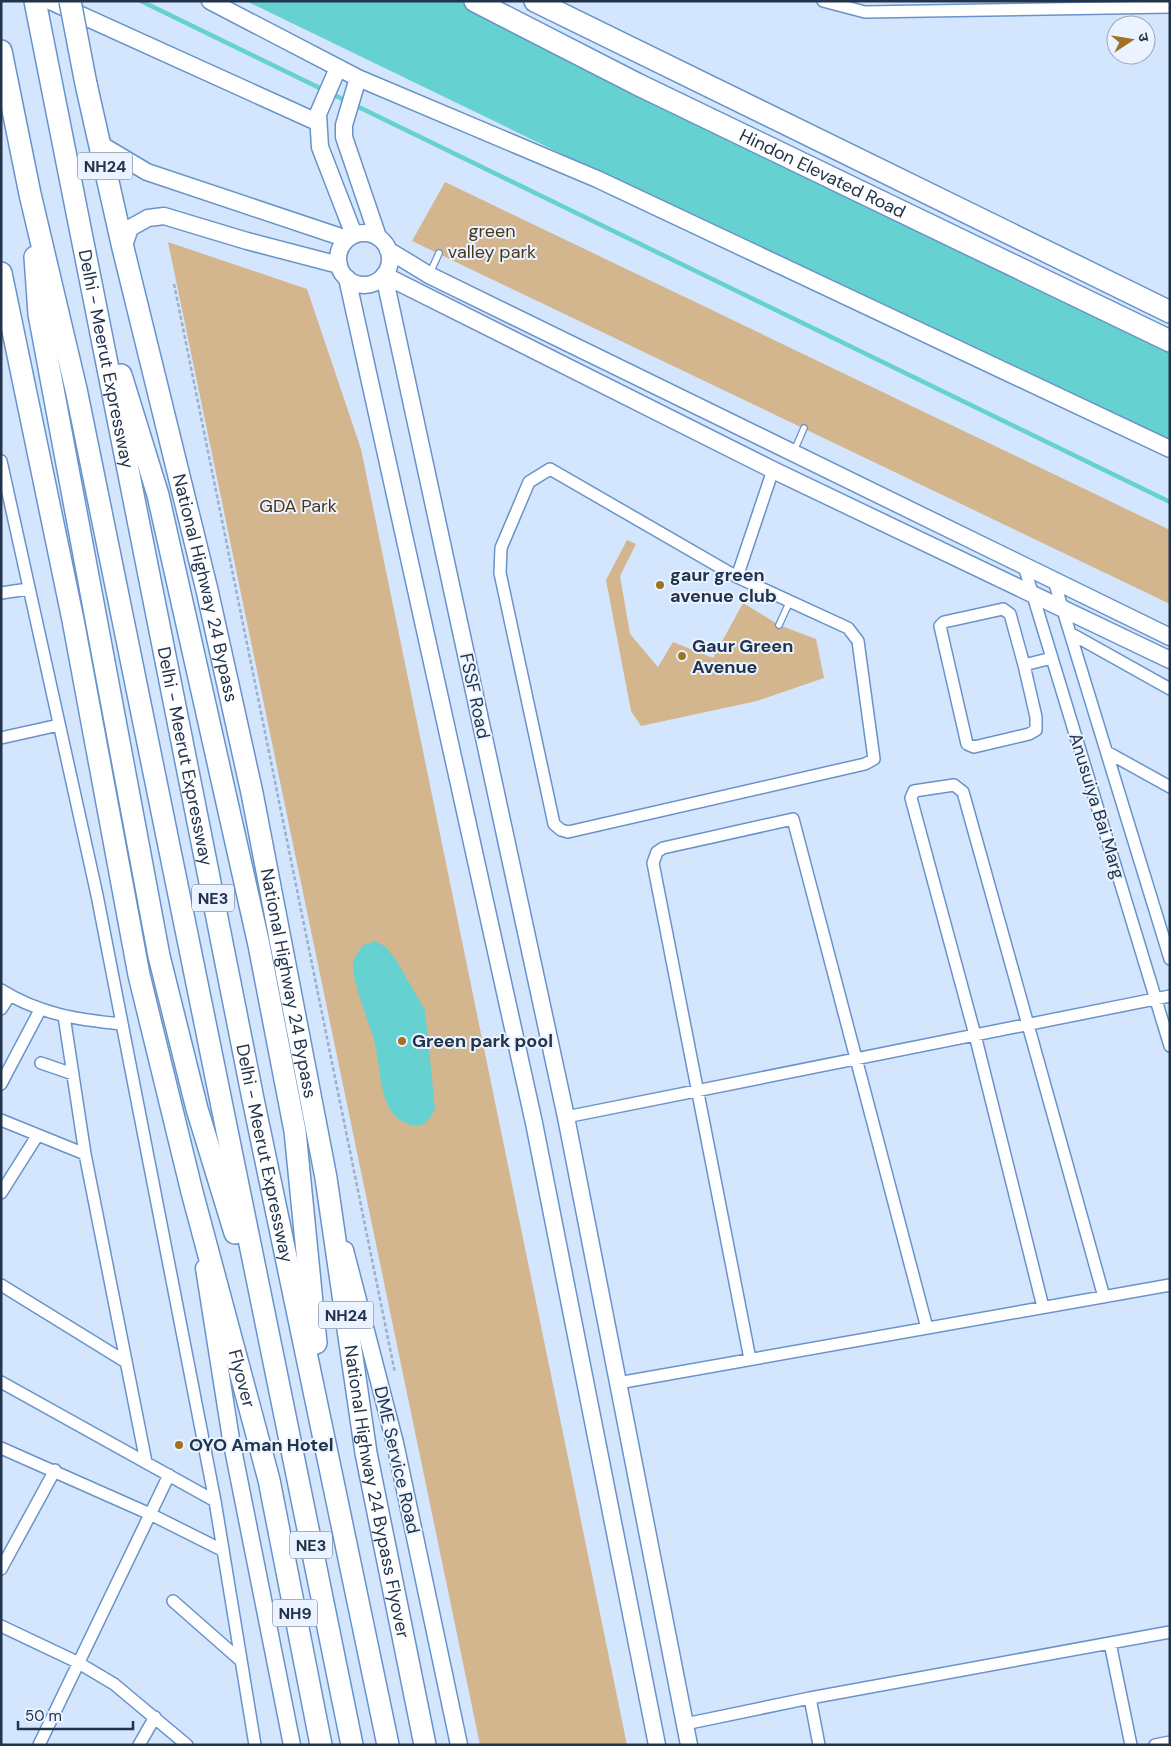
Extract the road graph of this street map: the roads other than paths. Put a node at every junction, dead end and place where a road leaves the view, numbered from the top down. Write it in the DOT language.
graph roads {
  1 [pos="35,1"];
  2 [pos="50,1"];
  3 [pos="70,1"];
  4 [pos="210,1"];
  5 [pos="475,1"];
  6 [pos="535,1"];
  7 [pos="823,1"];
  8 [pos="1170,6"];
  9 [pos="1,51"];
  10 [pos="334,75"];
  11 [pos="355,84"];
  12 [pos="318,118"];
  13 [pos="100,144"];
  14 [pos="30,194"];
  15 [pos="351,237"];
  16 [pos="383,244"];
  17 [pos="123,248"];
  18 [pos="439,253"];
  19 [pos="343,272"];
  20 [pos="1,273"];
  21 [pos="384,275"];
  22 [pos="429,275"];
  23 [pos="91,276"];
  24 [pos="1170,312"];
  25 [pos="1170,341"];
  26 [pos="804,428"];
  27 [pos="1170,449"];
  28 [pos="793,453"];
  29 [pos="1,461"];
  30 [pos="773,470"];
  31 [pos="1024,566"];
  32 [pos="737,577"];
  33 [pos="1054,581"];
  34 [pos="28,589"];
  35 [pos="1,593"];
  36 [pos="1033,595"];
  37 [pos="790,601"];
  38 [pos="1063,610"];
  39 [pos="779,625"];
  40 [pos="1070,634"];
  41 [pos="1170,637"];
  42 [pos="1052,658"];
  43 [pos="1170,660"];
  44 [pos="1024,665"];
  45 [pos="1170,689"];
  46 [pos="59,725"];
  47 [pos="1,738"];
  48 [pos="1107,752"];
  49 [pos="248,771"];
  50 [pos="222,774"];
  51 [pos="1170,787"];
  52 [pos="130,803"];
  53 [pos="109,808"];
  54 [pos="1170,959"];
  55 [pos="5,993"];
  56 [pos="1170,996"];
  57 [pos="1156,999"];
  58 [pos="1,1009"];
  59 [pos="40,1010"];
  60 [pos="64,1016"];
  61 [pos="122,1024"];
  62 [pos="1029,1024"];
  63 [pos="975,1035"];
  64 [pos="1170,1046"];
  65 [pos="856,1059"];
  66 [pos="41,1063"];
  67 [pos="72,1074"];
  68 [pos="1,1084"];
  69 [pos="698,1090"];
  70 [pos="566,1117"];
  71 [pos="1,1120"];
  72 [pos="37,1136"];
  73 [pos="85,1154"];
  74 [pos="326,1178"];
  75 [pos="192,1192"];
  76 [pos="1,1193"];
  77 [pos="1,1285"];
  78 [pos="1170,1285"];
  79 [pos="1104,1297"];
  80 [pos="1043,1307"];
  81 [pos="927,1328"];
  82 [pos="270,1345"];
  83 [pos="750,1359"];
  84 [pos="126,1362"];
  85 [pos="1,1382"];
  86 [pos="618,1383"];
  87 [pos="1,1448"];
  88 [pos="328,1456"];
  89 [pos="146,1462"];
  90 [pos="55,1470"];
  91 [pos="169,1475"];
  92 [pos="215,1501"];
  93 [pos="150,1514"];
  94 [pos="222,1550"];
  95 [pos="1,1569"];
  96 [pos="173,1601"];
  97 [pos="1,1626"];
  98 [pos="1170,1632"];
  99 [pos="1110,1643"];
  100 [pos="240,1659"];
  101 [pos="77,1662"];
  102 [pos="810,1698"];
  103 [pos="155,1717"];
  104 [pos="685,1724"];
  105 [pos="1170,1742"];
  106 [pos="39,1745"];
  107 [pos="139,1745"];
  108 [pos="187,1745"];
  109 [pos="255,1745"];
  110 [pos="292,1745"];
  111 [pos="321,1745"];
  112 [pos="352,1745"];
  113 [pos="388,1745"];
  114 [pos="425,1745"];
  115 [pos="459,1745"];
  116 [pos="657,1745"];
  117 [pos="689,1745"];
  118 [pos="819,1745"];
  119 [pos="1131,1745"];
  120 [pos="1155,1745"];
  1 -- 23 [label="highway, Delhi - Meerut Expressway / NE3"];
  2 -- 12 [label="street"];
  3 -- 13 [label="highway, National Highway 24 Bypass / NH24, bridge"];
  4 -- 10 [label="street"];
  5 -- 25 [label="highway, Hindon Elevated Road"];
  6 -- 24 [label="highway, Hindon Elevated Road"];
  7 -- 8 [label="street"];
  9 -- 14 [label="highway, Delhi - Meerut Expressway / NE3"];
  10 -- 11 [label="street"];
  10 -- 12 [label="street"];
  11 -- 16 [label="street"];
  11 -- 27 [label="street"];
  12 -- 15 [label="street"];
  13 -- 15 [label="street"];
  13 -- 17 [label="highway, National Highway 24 Bypass / NH24"];
  14 -- 52 [label="highway"];
  14 -- 82 [label="highway, Delhi - Meerut Expressway / NE3"];
  15 -- 16 [label="street"];
  15 -- 19 [label="street"];
  16 -- 21 [label="street"];
  16 -- 22 [label="street"];
  17 -- 19 [label="street"];
  17 -- 49 [label="highway, National Highway 24 Bypass"];
  18 -- 22 [label="lane"];
  19 -- 21 [label="street"];
  19 -- 116 [label="street"];
  20 -- 53 [label="highway, Flyover"];
  21 -- 30 [label="street"];
  21 -- 70 [label="street, FSSF Road"];
  22 -- 28 [label="street"];
  23 -- 50 [label="highway"];
  23 -- 88 [label="highway, Delhi - Meerut Expressway / NE3"];
  26 -- 28 [label="lane"];
  28 -- 31 [label="street"];
  29 -- 34 [label="street"];
  30 -- 32 [label="street"];
  30 -- 36 [label="street"];
  31 -- 33 [label="street"];
  31 -- 36 [label="street, Anusuiya Bai Marg"];
  32 -- 37 [label="street"];
  32 -- 37 [label="street"];
  33 -- 38 [label="street, Anusuiya Bai Marg"];
  33 -- 41 [label="street"];
  34 -- 35 [label="street"];
  34 -- 46 [label="street"];
  36 -- 38 [label="street"];
  36 -- 42 [label="street, Anusuiya Bai Marg"];
  37 -- 39 [label="lane"];
  38 -- 40 [label="street, Anusuiya Bai Marg"];
  38 -- 43 [label="street"];
  40 -- 45 [label="street"];
  40 -- 48 [label="street, Anusuiya Bai Marg"];
  42 -- 44 [label="street"];
  42 -- 57 [label="street, Anusuiya Bai Marg"];
  44 -- 44 [label="street"];
  46 -- 47 [label="street"];
  46 -- 61 [label="street"];
  48 -- 51 [label="street"];
  48 -- 54 [label="street, Anusuiya Bai Marg"];
  49 -- 50 [label="highway"];
  49 -- 74 [label="highway, National Highway 24 Bypass"];
  50 -- 88 [label="highway"];
  52 -- 53 [label="highway"];
  52 -- 82 [label="highway"];
  53 -- 75 [label="highway, Flyover"];
  55 -- 58 [label="street"];
  55 -- 59 [label="street"];
  56 -- 57 [label="street"];
  57 -- 62 [label="street"];
  57 -- 64 [label="street, Anusuiya Bai Marg"];
  59 -- 60 [label="street"];
  59 -- 68 [label="street"];
  60 -- 61 [label="street"];
  60 -- 67 [label="street"];
  61 -- 92 [label="street"];
  62 -- 63 [label="street"];
  62 -- 63 [label="street"];
  62 -- 79 [label="street"];
  63 -- 65 [label="street"];
  63 -- 80 [label="street"];
  65 -- 69 [label="street"];
  65 -- 69 [label="street"];
  65 -- 81 [label="street"];
  66 -- 67 [label="street"];
  67 -- 73 [label="street"];
  69 -- 70 [label="street"];
  69 -- 83 [label="street"];
  70 -- 86 [label="street, FSSF Road"];
  71 -- 72 [label="street"];
  72 -- 73 [label="street"];
  72 -- 76 [label="street"];
  73 -- 84 [label="street"];
  74 -- 114 [label="highway, National Highway 24 Bypass Flyover / NH24"];
  74 -- 115 [label="street, DME Service Road"];
  75 -- 110 [label="street"];
  75 -- 111 [label="highway, Flyover / NH9"];
  77 -- 84 [label="street"];
  78 -- 79 [label="street"];
  79 -- 80 [label="street"];
  80 -- 81 [label="street"];
  81 -- 83 [label="street"];
  82 -- 112 [label="highway, Delhi - Meerut Expressway / NE3"];
  83 -- 86 [label="street"];
  84 -- 89 [label="street"];
  85 -- 89 [label="street"];
  86 -- 104 [label="street, FSSF Road"];
  87 -- 90 [label="street"];
  88 -- 113 [label="highway, Delhi - Meerut Expressway / NE3"];
  89 -- 91 [label="street"];
  90 -- 93 [label="street"];
  90 -- 95 [label="street"];
  91 -- 92 [label="street"];
  91 -- 93 [label="street"];
  92 -- 94 [label="street"];
  93 -- 94 [label="street"];
  93 -- 101 [label="street"];
  94 -- 100 [label="street"];
  96 -- 100 [label="street"];
  97 -- 101 [label="street"];
  98 -- 99 [label="street"];
  99 -- 102 [label="street"];
  99 -- 119 [label="street"];
  100 -- 109 [label="street"];
  101 -- 103 [label="street"];
  101 -- 106 [label="street"];
  102 -- 104 [label="street"];
  102 -- 118 [label="street"];
  103 -- 107 [label="street"];
  103 -- 108 [label="street"];
  104 -- 117 [label="street, FSSF Road"];
  105 -- 120 [label="street"];
}
